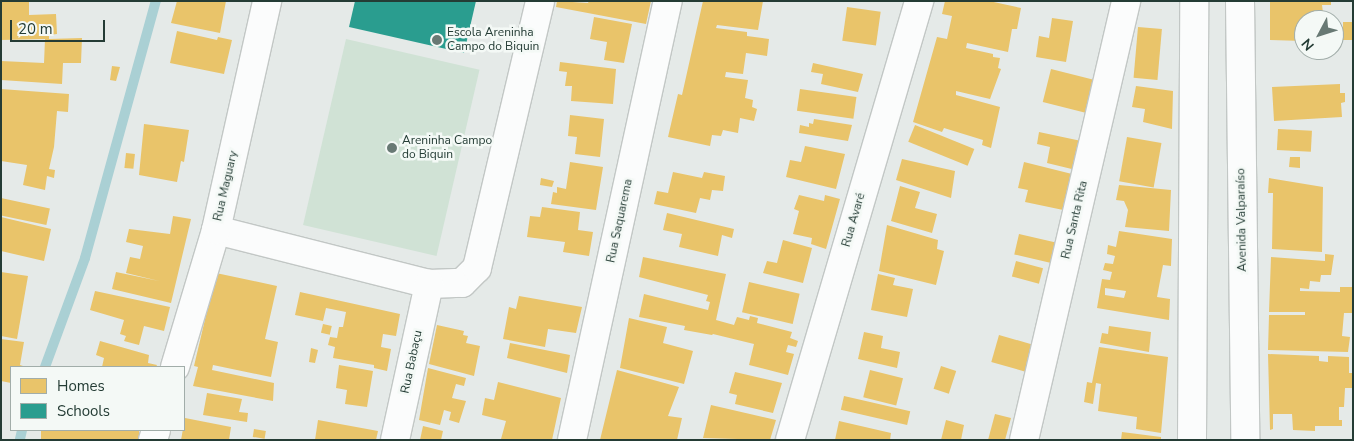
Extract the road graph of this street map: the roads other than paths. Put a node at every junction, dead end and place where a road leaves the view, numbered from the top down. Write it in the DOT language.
graph roads {
  1 [pos="267,1"];
  2 [pos="540,1"];
  3 [pos="668,1"];
  4 [pos="919,1"];
  5 [pos="1126,1"];
  6 [pos="1194,1"];
  7 [pos="1240,1"];
  8 [pos="216,230"];
  9 [pos="429,284"];
  10 [pos="175,366"];
  11 [pos="395,440"];
  12 [pos="572,440"];
  13 [pos="790,440"];
  14 [pos="1024,440"];
  15 [pos="1192,440"];
  16 [pos="1245,440"];
  1 -- 8 [label="street, Rua Maguary"];
  2 -- 9 [label="street"];
  3 -- 12 [label="street, Rua Saquarema"];
  4 -- 13 [label="street, Rua Avaré"];
  5 -- 14 [label="street, Rua Santa Rita"];
  6 -- 15 [label="street"];
  7 -- 16 [label="street, Avenida Valparaíso"];
  8 -- 9 [label="street"];
  8 -- 10 [label="street, Rua Maguary"];
  9 -- 11 [label="street, Rua Babaçu"];
}
